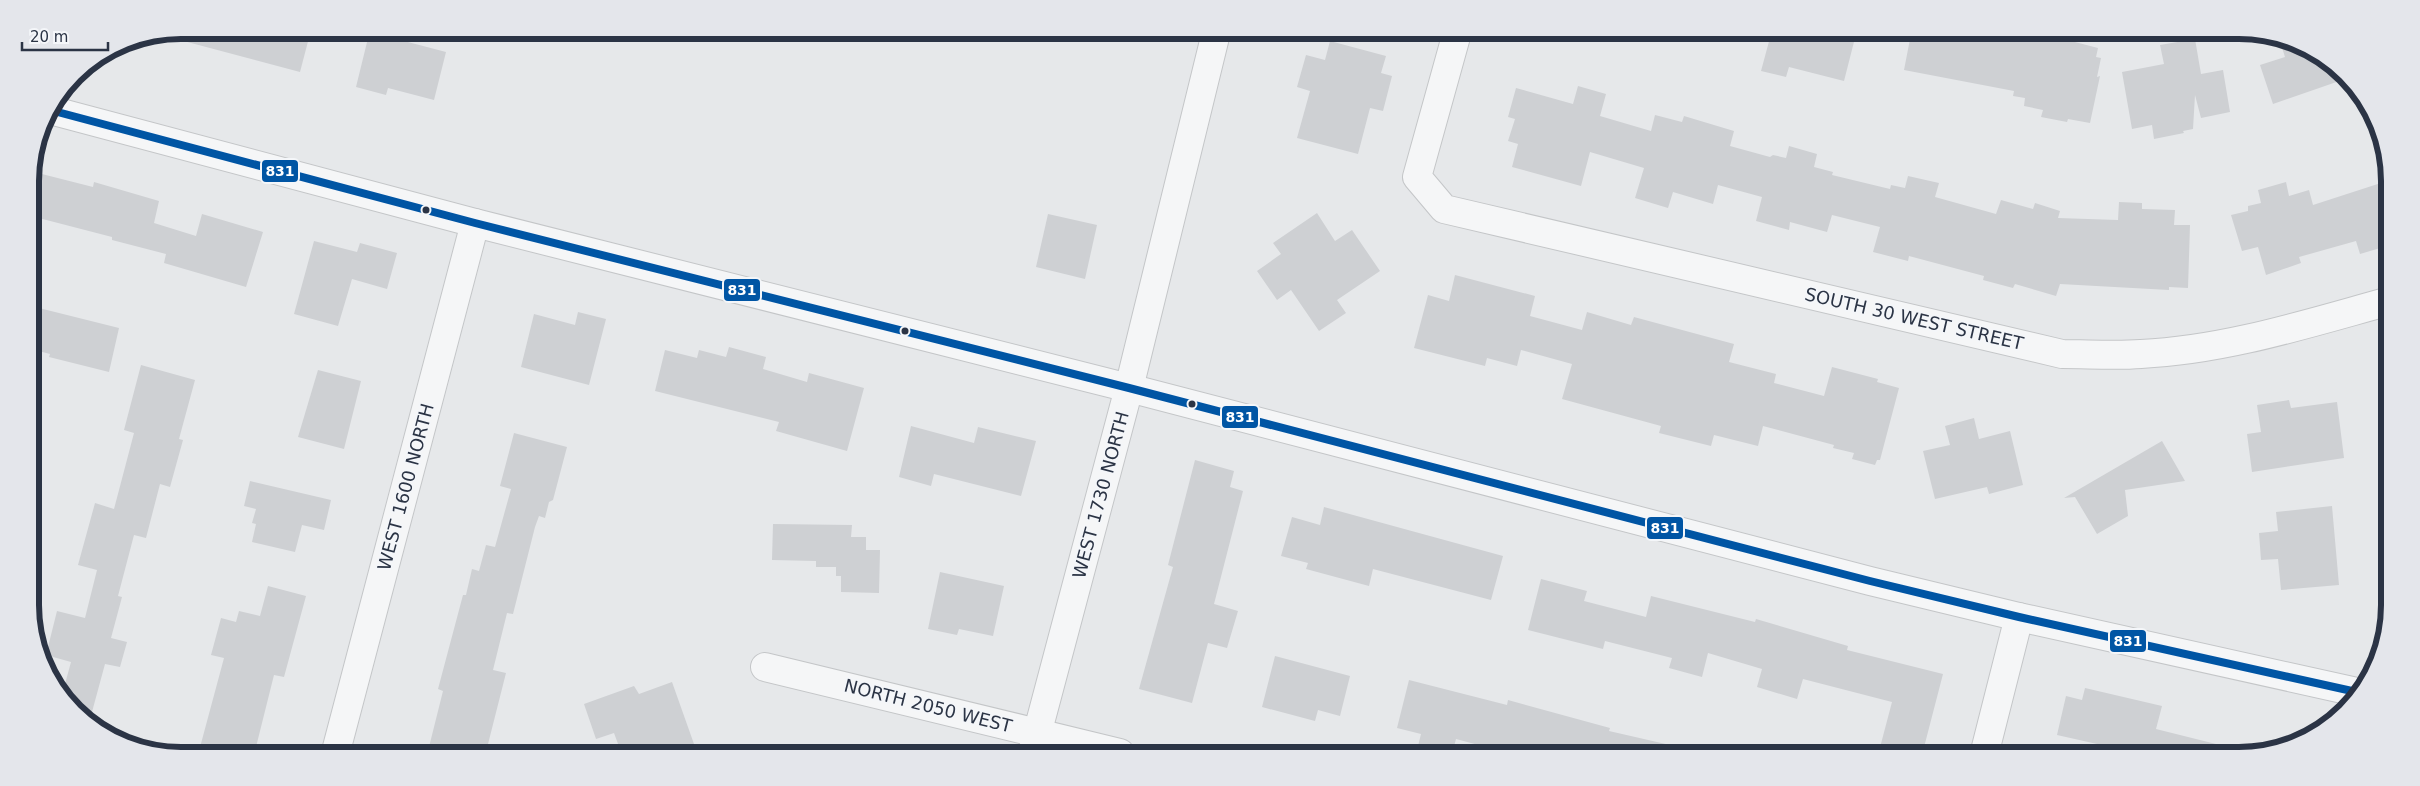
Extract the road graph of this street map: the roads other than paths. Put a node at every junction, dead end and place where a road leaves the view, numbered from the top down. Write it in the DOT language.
graph roads {
  1 [pos="1215,39"];
  2 [pos="1456,39"];
  3 [pos="57,112"];
  4 [pos="475,223"];
  5 [pos="2381,303"];
  6 [pos="1129,388"];
  7 [pos="2019,617"];
  8 [pos="765,667"];
  9 [pos="2352,691"];
  10 [pos="1035,743"];
  11 [pos="337,747"];
  12 [pos="1069,747"];
  13 [pos="1986,747"];
  1 -- 6 [label="street, WEST 1730 NORTH"];
  2 -- 5 [label="street, SOUTH 30 WEST STREET"];
  3 -- 4 [label="street"];
  4 -- 6 [label="street"];
  4 -- 11 [label="street, WEST 1600 NORTH"];
  6 -- 7 [label="street"];
  6 -- 10 [label="street, WEST 1730 NORTH"];
  7 -- 9 [label="street"];
  7 -- 13 [label="street"];
  8 -- 10 [label="street, NORTH 2050 WEST"];
  10 -- 12 [label="street, NORTH 2050 WEST"];
}
